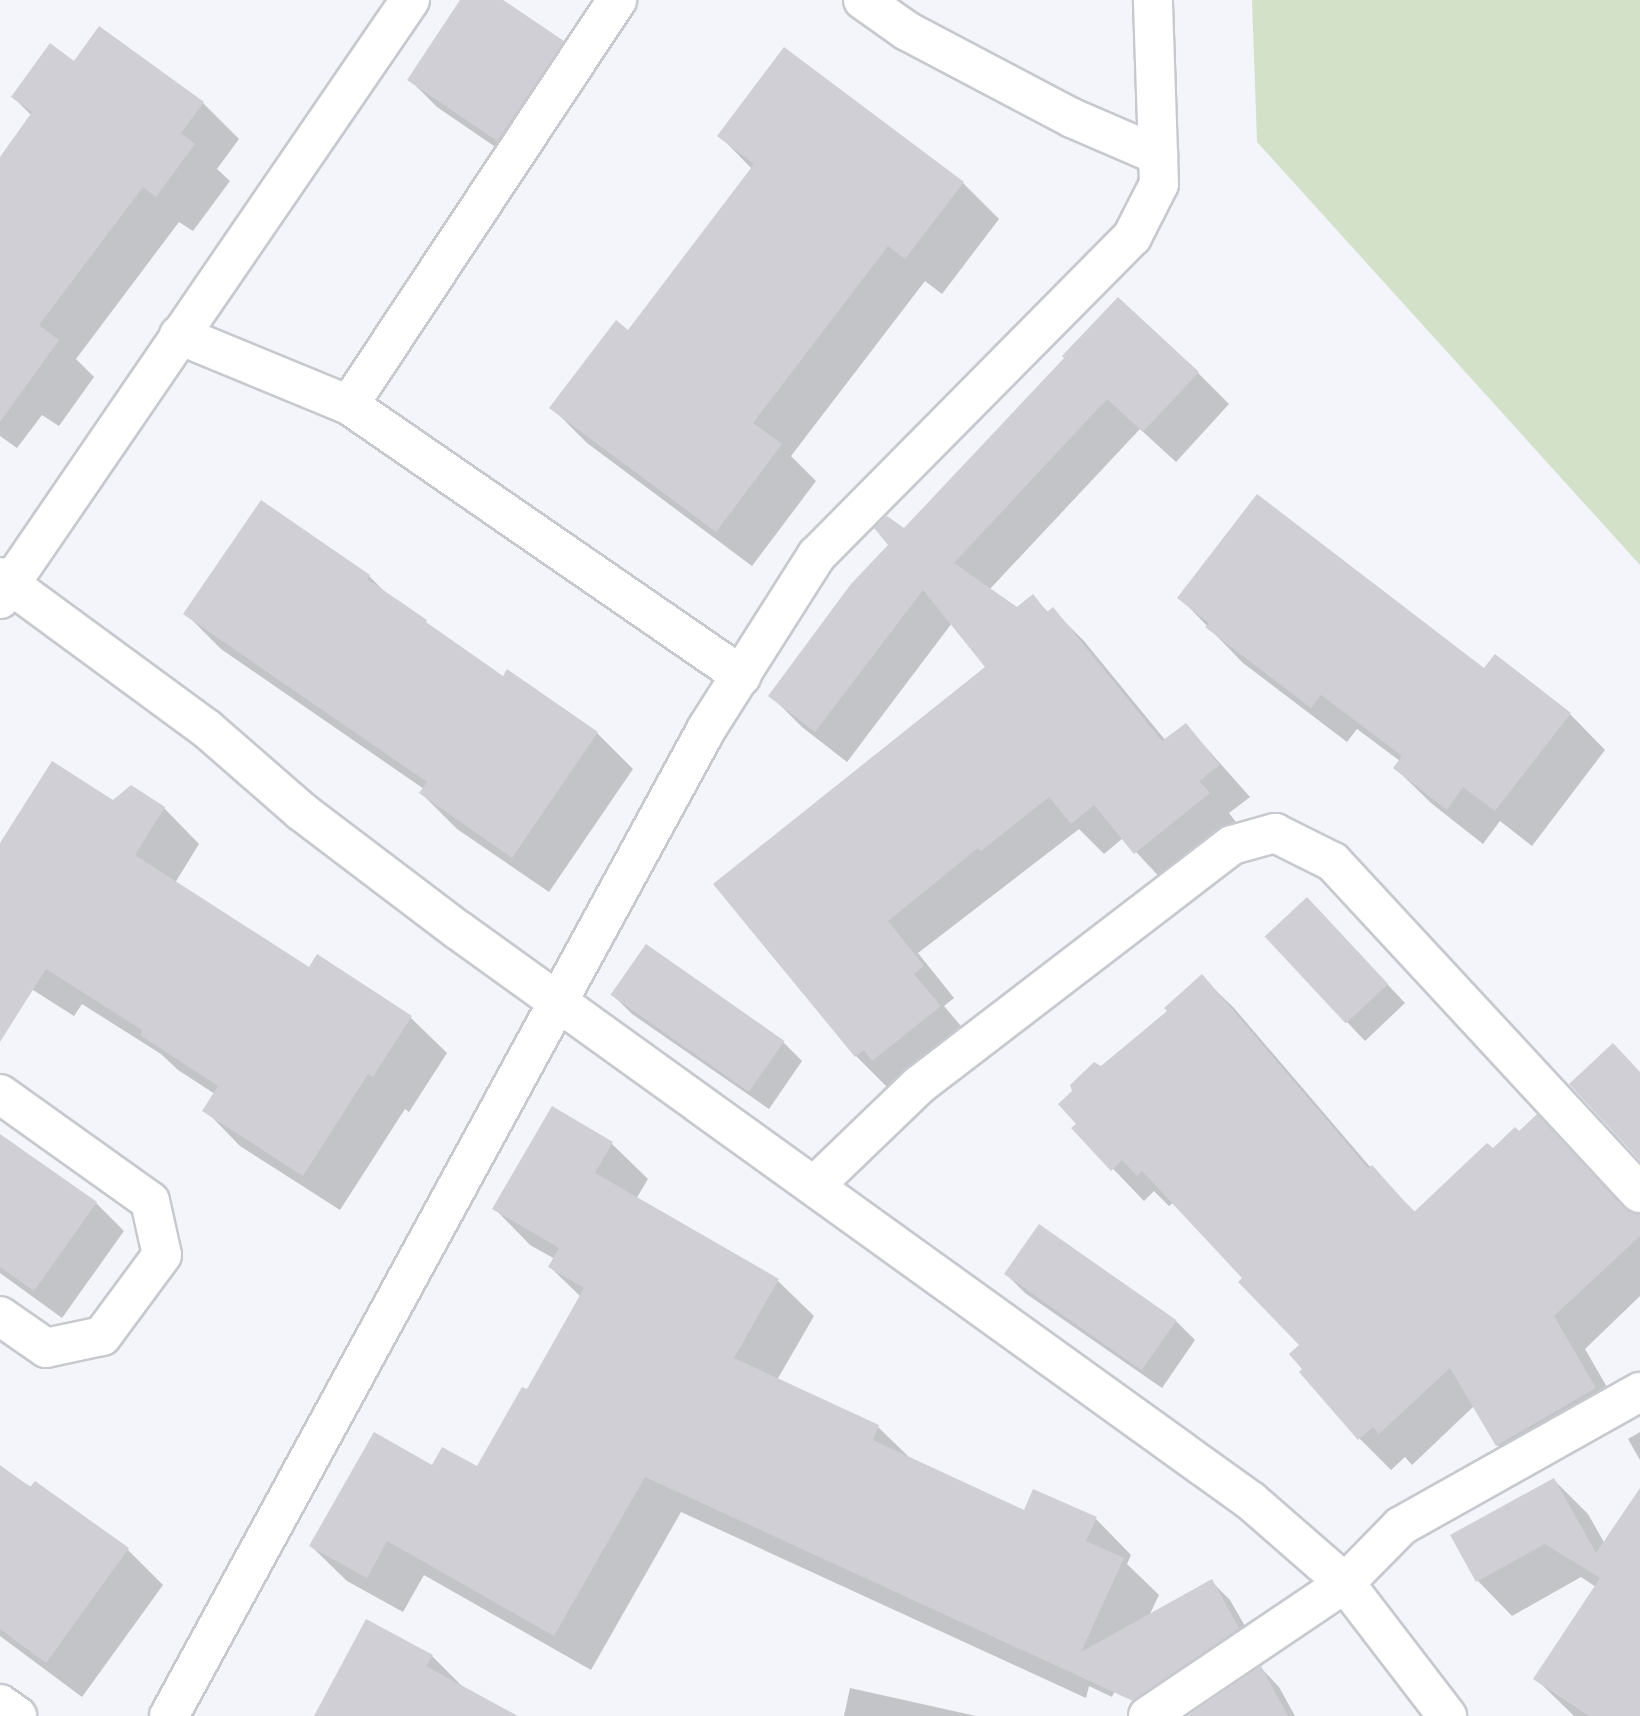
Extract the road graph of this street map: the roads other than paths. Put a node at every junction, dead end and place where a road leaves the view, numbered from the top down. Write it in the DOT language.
graph roads {
  1 [pos="410,0"];
  2 [pos="617,0"];
  3 [pos="863,0"];
  4 [pos="1153,0"];
  5 [pos="1157,155"];
  6 [pos="179,335"];
  7 [pos="349,405"];
  8 [pos="3,587"];
  9 [pos="742,676"];
  10 [pos="560,1003"];
  11 [pos="0,1094"];
  12 [pos="814,1186"];
  13 [pos="1640,1193"];
  14 [pos="0,1316"];
  15 [pos="1640,1391"];
  16 [pos="1345,1583"];
  17 [pos="0,1704"];
  18 [pos="17,1716"];
  19 [pos="169,1716"];
  20 [pos="1148,1716"];
  21 [pos="1447,1716"];
  1 -- 6 [label="street"];
  2 -- 7 [label="street"];
  3 -- 5 [label="street"];
  4 -- 5 [label="street"];
  5 -- 9 [label="street"];
  6 -- 7 [label="street"];
  6 -- 8 [label="street"];
  7 -- 9 [label="street"];
  8 -- 10 [label="street"];
  9 -- 10 [label="street"];
  10 -- 12 [label="street"];
  10 -- 19 [label="street"];
  11 -- 14 [label="street"];
  12 -- 13 [label="street"];
  12 -- 16 [label="street"];
  15 -- 16 [label="street"];
  16 -- 20 [label="street"];
  16 -- 21 [label="street"];
  17 -- 18 [label="street"];
}
